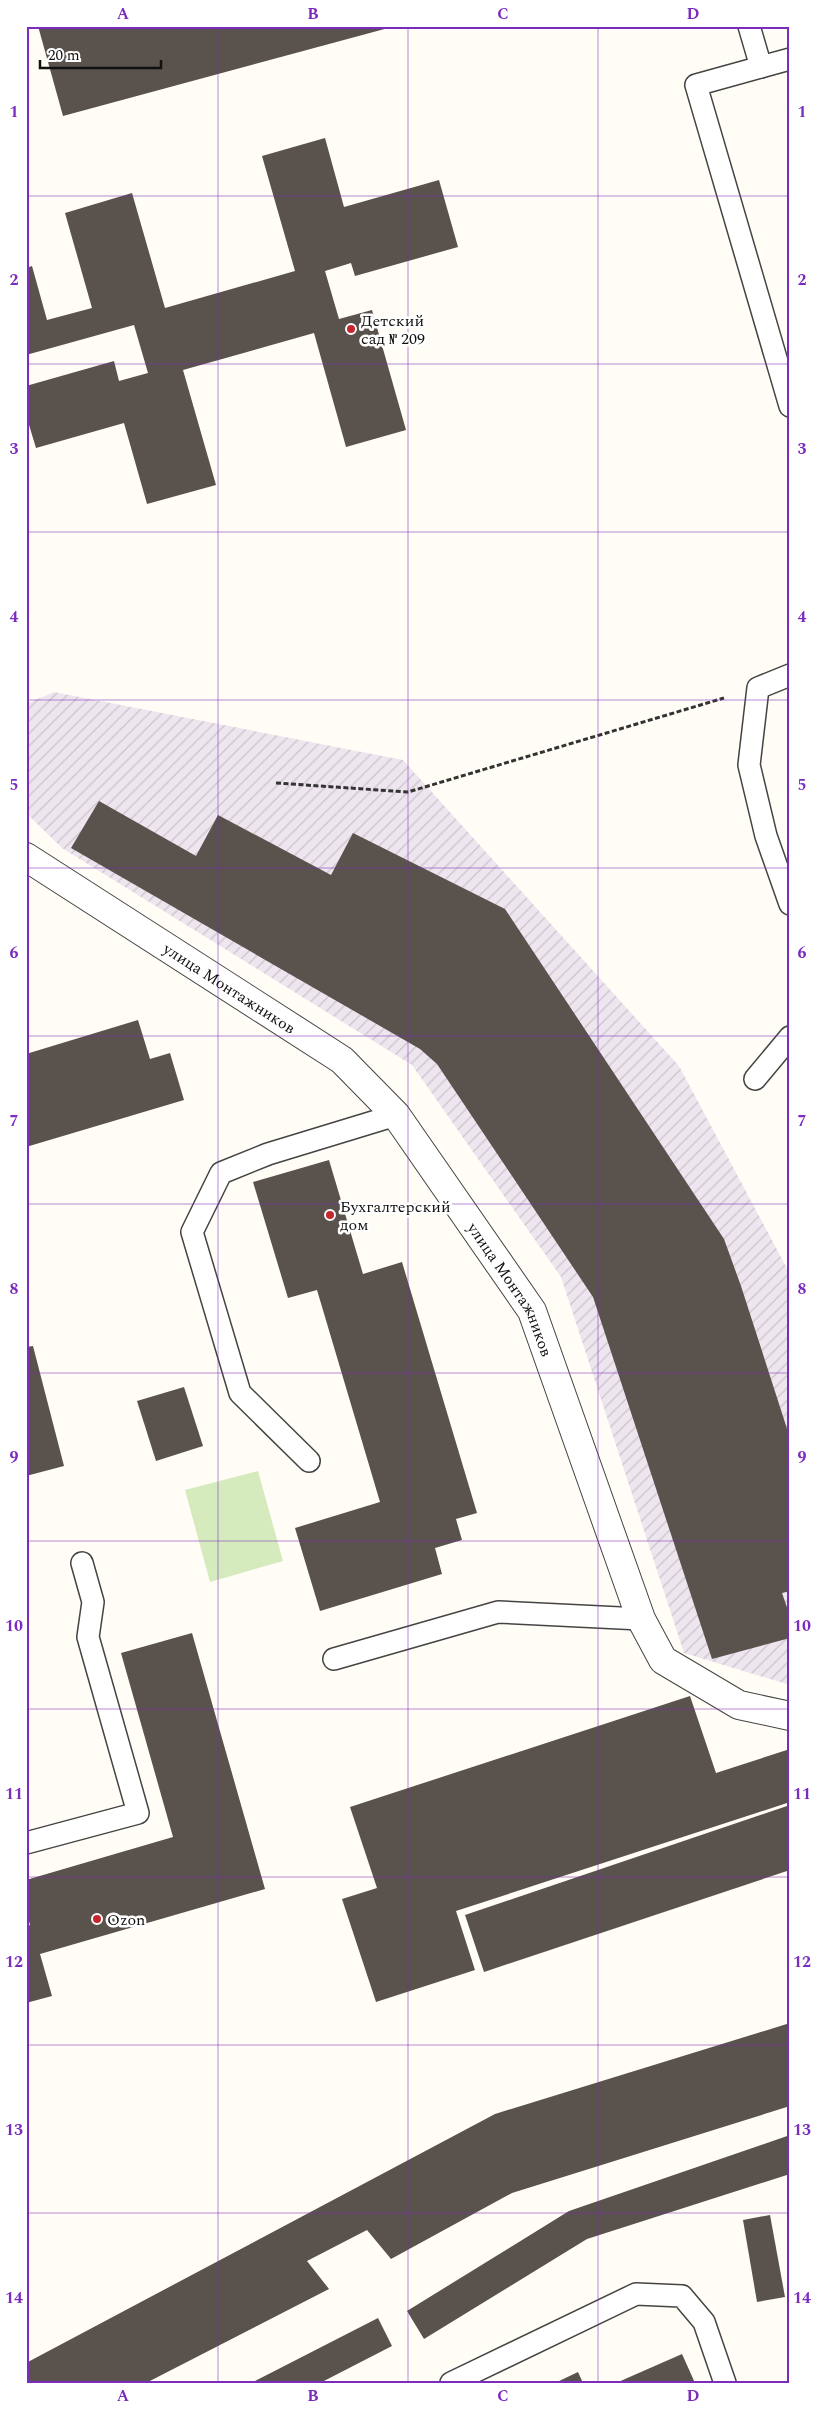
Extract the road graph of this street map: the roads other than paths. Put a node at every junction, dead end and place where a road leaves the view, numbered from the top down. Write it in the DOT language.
graph roads {
  1 [pos="749,26"];
  2 [pos="790,59"];
  3 [pos="761,67"];
  4 [pos="790,406"];
  5 [pos="790,675"];
  6 [pos="26,856"];
  7 [pos="790,904"];
  8 [pos="790,1037"];
  9 [pos="754,1079"];
  10 [pos="396,1115"];
  11 [pos="309,1461"];
  12 [pos="82,1563"];
  13 [pos="641,1618"];
  14 [pos="334,1659"];
  15 [pos="790,1716"];
  16 [pos="26,1843"];
  17 [pos="451,2383"];
  18 [pos="725,2383"];
  1 -- 3 [label="lane"];
  2 -- 3 [label="lane"];
  3 -- 4 [label="lane"];
  5 -- 7 [label="lane"];
  6 -- 10 [label="street, улица Монтажников"];
  8 -- 9 [label="lane"];
  10 -- 11 [label="lane"];
  10 -- 13 [label="street, улица Монтажников"];
  12 -- 16 [label="lane"];
  13 -- 14 [label="lane"];
  13 -- 15 [label="street, улица Монтажников"];
  17 -- 18 [label="lane"];
}
